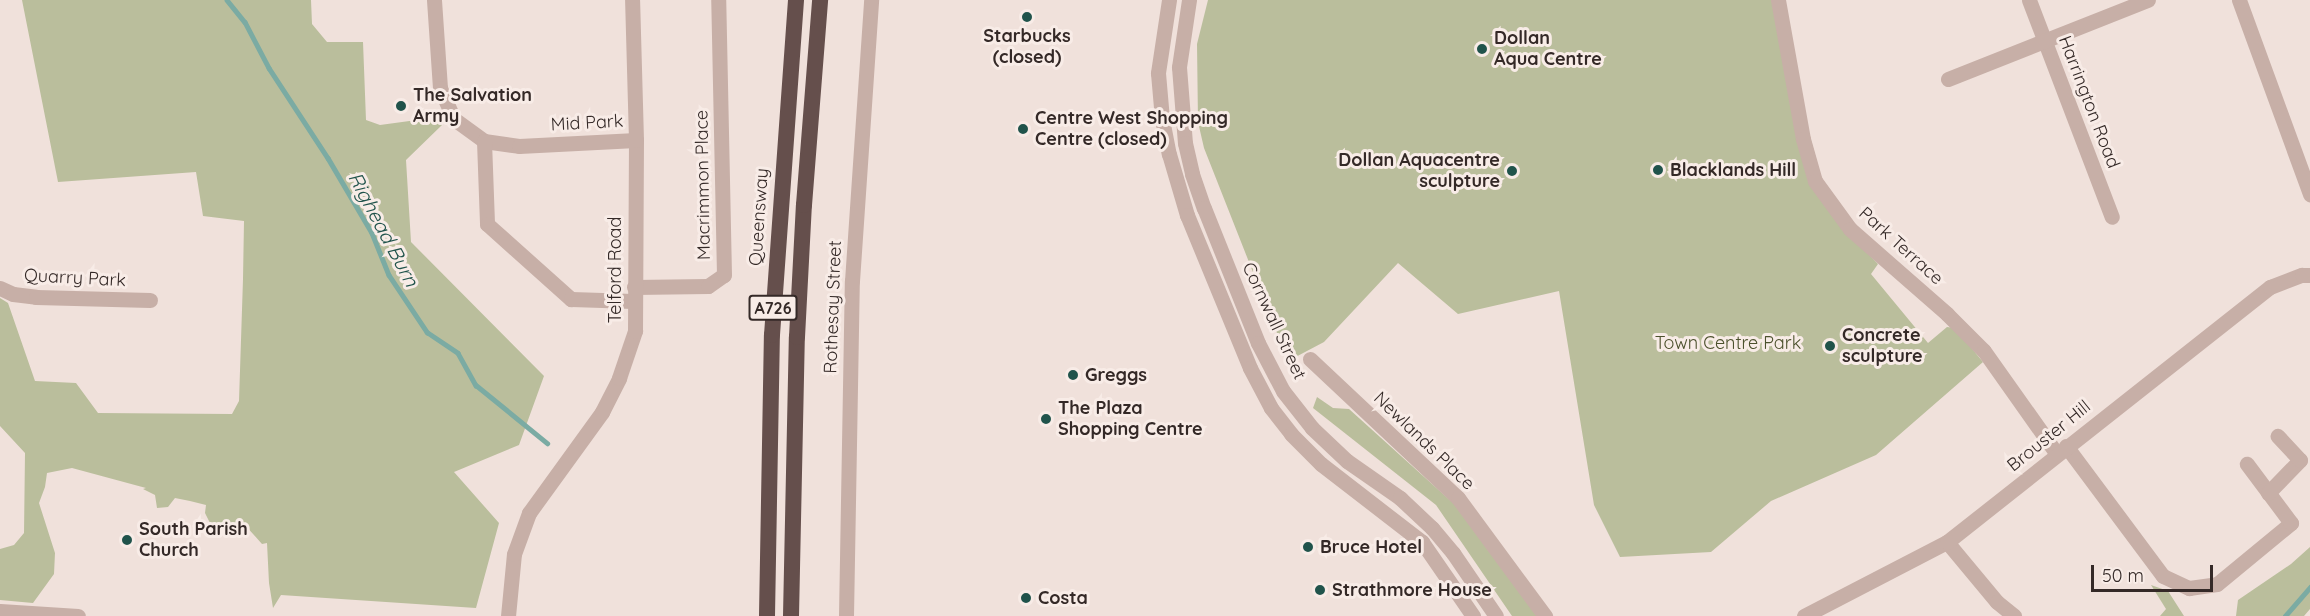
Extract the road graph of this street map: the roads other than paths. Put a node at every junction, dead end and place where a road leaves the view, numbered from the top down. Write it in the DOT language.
graph roads {
  1 [pos="434,0"];
  2 [pos="632,0"];
  3 [pos="718,0"];
  4 [pos="796,0"];
  5 [pos="820,0"];
  6 [pos="871,0"];
  7 [pos="1169,0"];
  8 [pos="1189,0"];
  9 [pos="1778,0"];
  10 [pos="2029,0"];
  11 [pos="2148,0"];
  12 [pos="2239,0"];
  13 [pos="2044,40"];
  14 [pos="1948,80"];
  15 [pos="636,140"];
  16 [pos="484,141"];
  17 [pos="2310,194"];
  18 [pos="2112,217"];
  19 [pos="2310,275"];
  20 [pos="0,288"];
  21 [pos="633,294"];
  22 [pos="150,300"];
  23 [pos="1310,359"];
  24 [pos="2278,436"];
  25 [pos="2062,450"];
  26 [pos="2247,464"];
  27 [pos="2268,493"];
  28 [pos="1947,542"];
  29 [pos="0,611"];
  30 [pos="78,616"];
  31 [pos="508,616"];
  32 [pos="767,616"];
  33 [pos="791,616"];
  34 [pos="846,616"];
  35 [pos="1473,616"];
  36 [pos="1496,616"];
  37 [pos="1545,616"];
  38 [pos="1804,616"];
  39 [pos="2014,616"];
  1 -- 16 [label="street, Mid Park"];
  2 -- 15 [label="street, Telford Road"];
  3 -- 21 [label="street, Macrimmon Place"];
  4 -- 32 [label="highway, Queensway / A726"];
  5 -- 33 [label="highway, A726"];
  6 -- 34 [label="street, Rothesay Street"];
  7 -- 35 [label="street, Cornwall Street"];
  8 -- 36 [label="street, Cornwall Street"];
  9 -- 25 [label="street, Park Terrace"];
  10 -- 13 [label="street, Harrington Road"];
  11 -- 13 [label="street"];
  12 -- 17 [label="street"];
  13 -- 14 [label="street"];
  13 -- 18 [label="street, Harrington Road"];
  15 -- 16 [label="street, Mid Park"];
  15 -- 21 [label="street, Telford Road"];
  16 -- 21 [label="street"];
  19 -- 25 [label="street, Brouster Hill"];
  20 -- 22 [label="street, Quarry Park"];
  21 -- 31 [label="street, Telford Road"];
  23 -- 37 [label="street, Newlands Place"];
  24 -- 27 [label="street"];
  25 -- 27 [label="street, Park Terrace"];
  25 -- 28 [label="street, Brouster Hill"];
  26 -- 27 [label="street"];
  28 -- 38 [label="street, Brouster Hill"];
  28 -- 39 [label="street"];
  29 -- 30 [label="street"];
}
